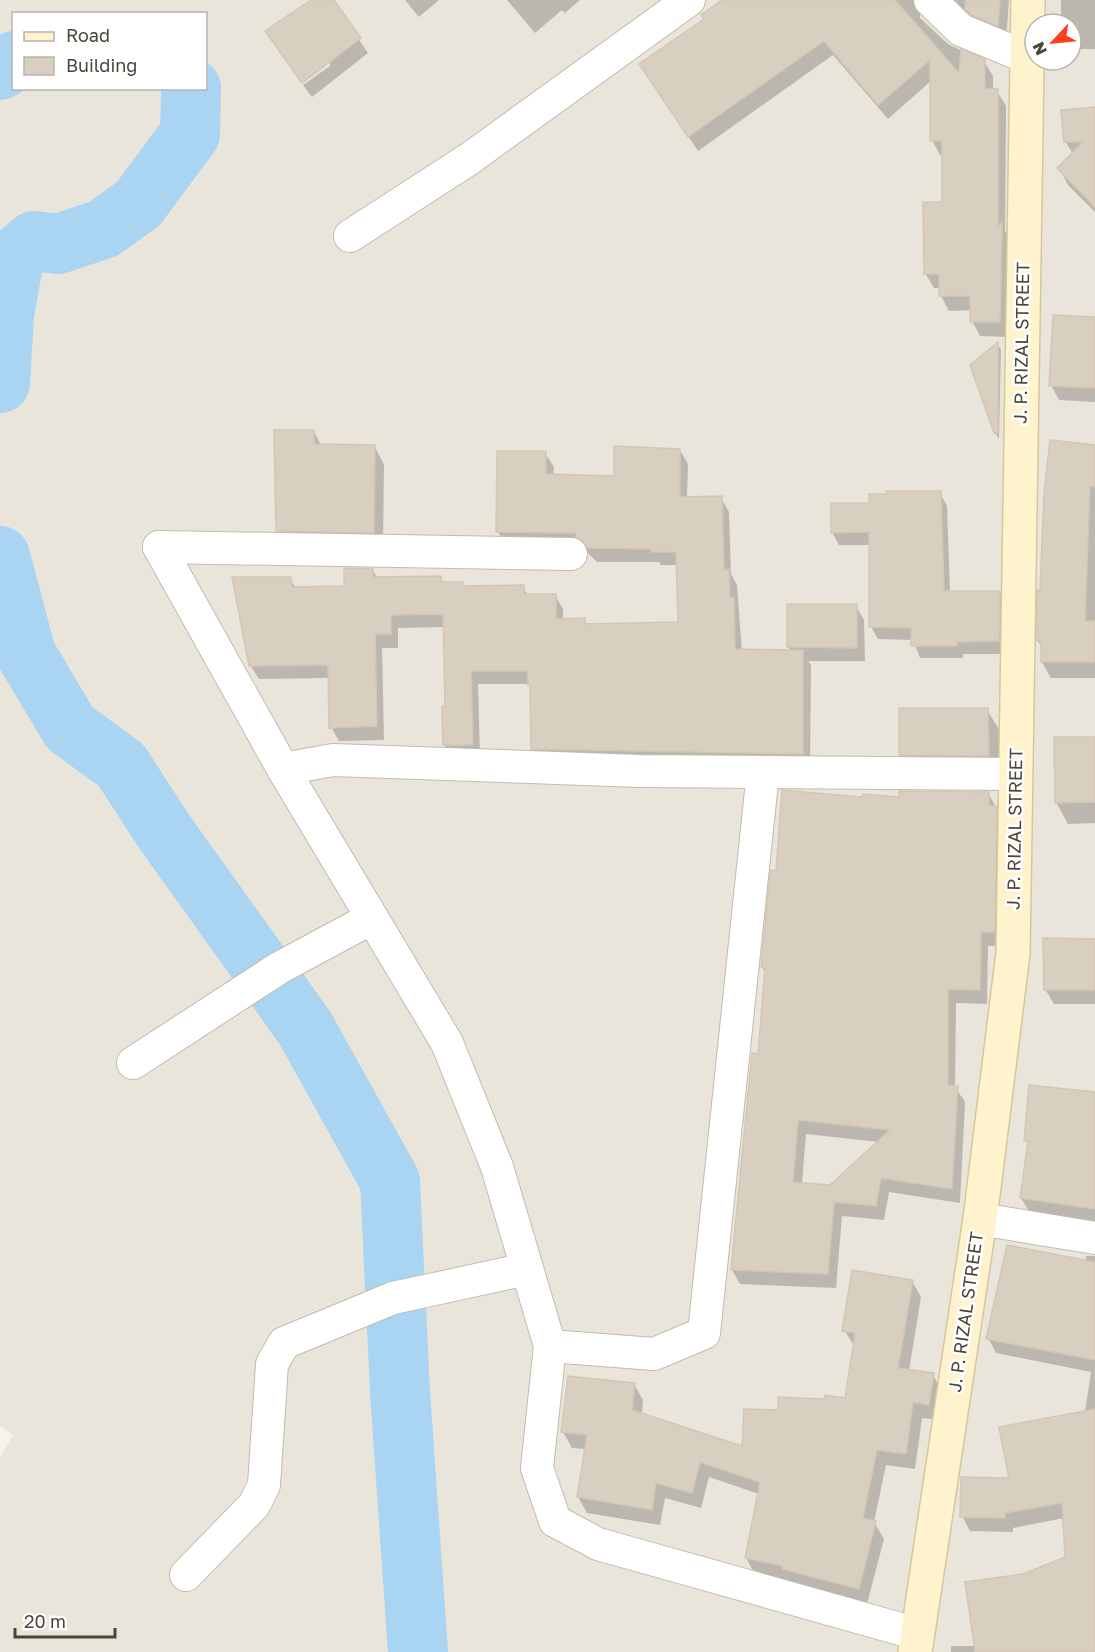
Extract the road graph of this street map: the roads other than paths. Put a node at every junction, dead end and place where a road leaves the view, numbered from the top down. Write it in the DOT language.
graph roads {
  1 [pos="689,0"];
  2 [pos="930,0"];
  3 [pos="1023,56"];
  4 [pos="1026,72"];
  5 [pos="350,236"];
  6 [pos="571,554"];
  7 [pos="283,769"];
  8 [pos="763,772"];
  9 [pos="1016,774"];
  10 [pos="372,918"];
  11 [pos="133,1063"];
  12 [pos="980,1219"];
  13 [pos="1095,1238"];
  14 [pos="526,1269"];
  15 [pos="550,1346"];
  16 [pos="186,1575"];
  17 [pos="917,1643"];
  1 -- 5 [label="street"];
  2 -- 3 [label="street"];
  4 -- 9 [label="main road, J. P. RIZAL STREET"];
  6 -- 7 [label="street"];
  7 -- 8 [label="street"];
  7 -- 10 [label="street"];
  8 -- 9 [label="street"];
  8 -- 15 [label="street"];
  9 -- 12 [label="main road, J. P. RIZAL STREET"];
  10 -- 11 [label="street"];
  10 -- 14 [label="street"];
  12 -- 13 [label="street"];
  12 -- 17 [label="main road, J. P. RIZAL STREET"];
  14 -- 15 [label="street"];
  14 -- 16 [label="street"];
  15 -- 17 [label="street"];
}
